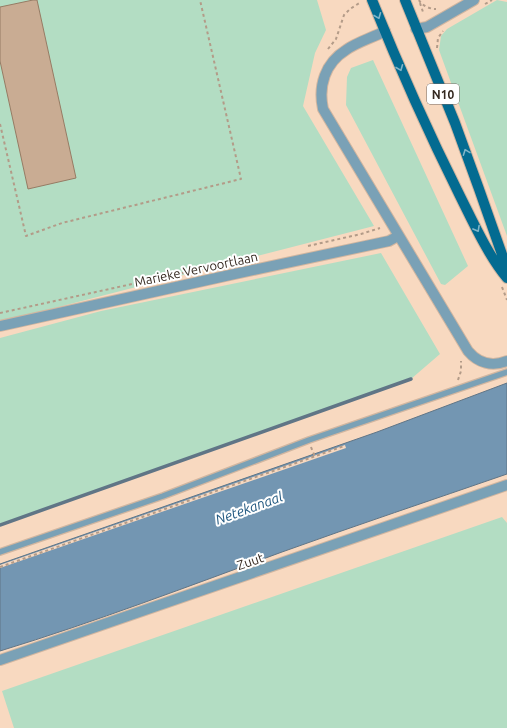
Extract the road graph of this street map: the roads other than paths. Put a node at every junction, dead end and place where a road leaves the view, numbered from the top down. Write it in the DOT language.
graph roads {
  1 [pos="372,0"];
  2 [pos="405,0"];
  3 [pos="474,0"];
  4 [pos="416,29"];
  5 [pos="385,32"];
  6 [pos="398,236"];
  7 [pos="507,276"];
  8 [pos="0,326"];
  9 [pos="507,361"];
  10 [pos="507,372"];
  11 [pos="507,485"];
  12 [pos="0,552"];
  13 [pos="0,660"];
  1 -- 5 [label="main road, N10, one-way"];
  2 -- 4 [label="main road, N10"];
  3 -- 4 [label="street"];
  7 -- 4 [label="main road, N10, one-way"];
  5 -- 6 [label="street"];
  5 -- 7 [label="main road, N10, one-way"];
  6 -- 8 [label="street, Marieke Vervoortlaan"];
  6 -- 9 [label="street"];
  10 -- 12 [label="lane"];
  11 -- 13 [label="street, Zuut"];
}
